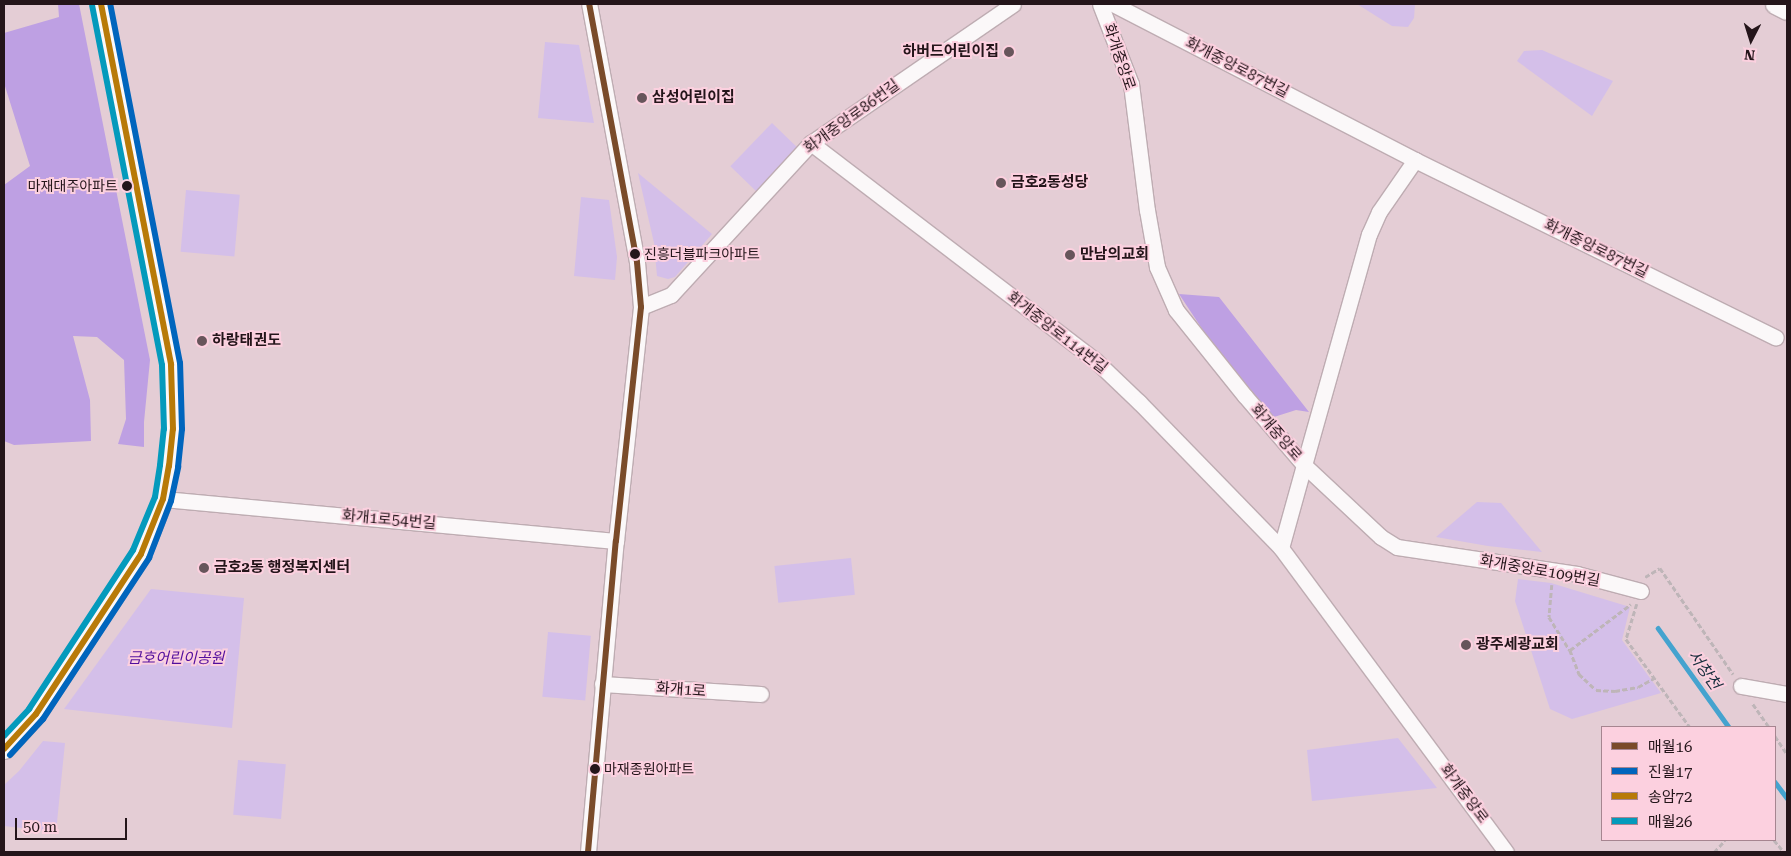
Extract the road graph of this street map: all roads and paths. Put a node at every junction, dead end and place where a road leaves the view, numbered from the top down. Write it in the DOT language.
graph roads {
  1 [pos="100,4"];
  2 [pos="589,4"];
  3 [pos="1013,4"];
  4 [pos="1100,4"];
  5 [pos="1113,4"];
  6 [pos="1775,4"];
  7 [pos="1787,10"];
  8 [pos="811,143"];
  9 [pos="1415,160"];
  10 [pos="641,307"];
  11 [pos="1776,338"];
  12 [pos="1304,465"];
  13 [pos="163,499"];
  14 [pos="616,540"];
  15 [pos="1281,548"];
  16 [pos="1554,571"];
  17 [pos="1641,591"];
  18 [pos="1570,650"];
  19 [pos="1654,678"];
  20 [pos="602,684"];
  21 [pos="1741,686"];
  22 [pos="761,694"];
  23 [pos="1787,694"];
  24 [pos="1689,726"];
  25 [pos="1768,726"];
  26 [pos="1776,738"];
  27 [pos="4,749"];
  28 [pos="1787,754"];
  29 [pos="1724,841"];
  30 [pos="1775,841"];
  31 [pos="588,852"];
  32 [pos="1506,852"];
  33 [pos="1714,852"];
  34 [pos="1784,852"];
  1 -- 13 [label="street"];
  2 -- 10 [label="street"];
  3 -- 8 [label="street, 화개중앙로86번길"];
  4 -- 12 [label="street, 화개중앙로"];
  5 -- 9 [label="street, 화개중앙로87번길"];
  6 -- 7 [label="street"];
  8 -- 10 [label="street, 화개중앙로86번길"];
  8 -- 15 [label="street, 화개중앙로114번길"];
  9 -- 11 [label="street, 화개중앙로87번길"];
  9 -- 12 [label="street"];
  10 -- 14 [label="street"];
  12 -- 15 [label="street, 화개중앙로"];
  12 -- 16 [label="street, 화개중앙로109번길"];
  13 -- 14 [label="street, 화개1로54번길"];
  13 -- 27 [label="street"];
  14 -- 20 [label="street"];
  15 -- 32 [label="street, 화개중앙로"];
  16 -- 17 [label="street, 화개중앙로109번길"];
  16 -- 18 [label="path"];
  17 -- 18 [label="path"];
  17 -- 19 [label="path"];
  17 -- 21 [label="path"];
  18 -- 19 [label="path"];
  19 -- 24 [label="path"];
  20 -- 22 [label="street, 화개1로"];
  20 -- 31 [label="street"];
  21 -- 23 [label="street"];
  21 -- 25 [label="path"];
  26 -- 28 [label="path"];
  29 -- 33 [label="path"];
  30 -- 34 [label="path"];
}
